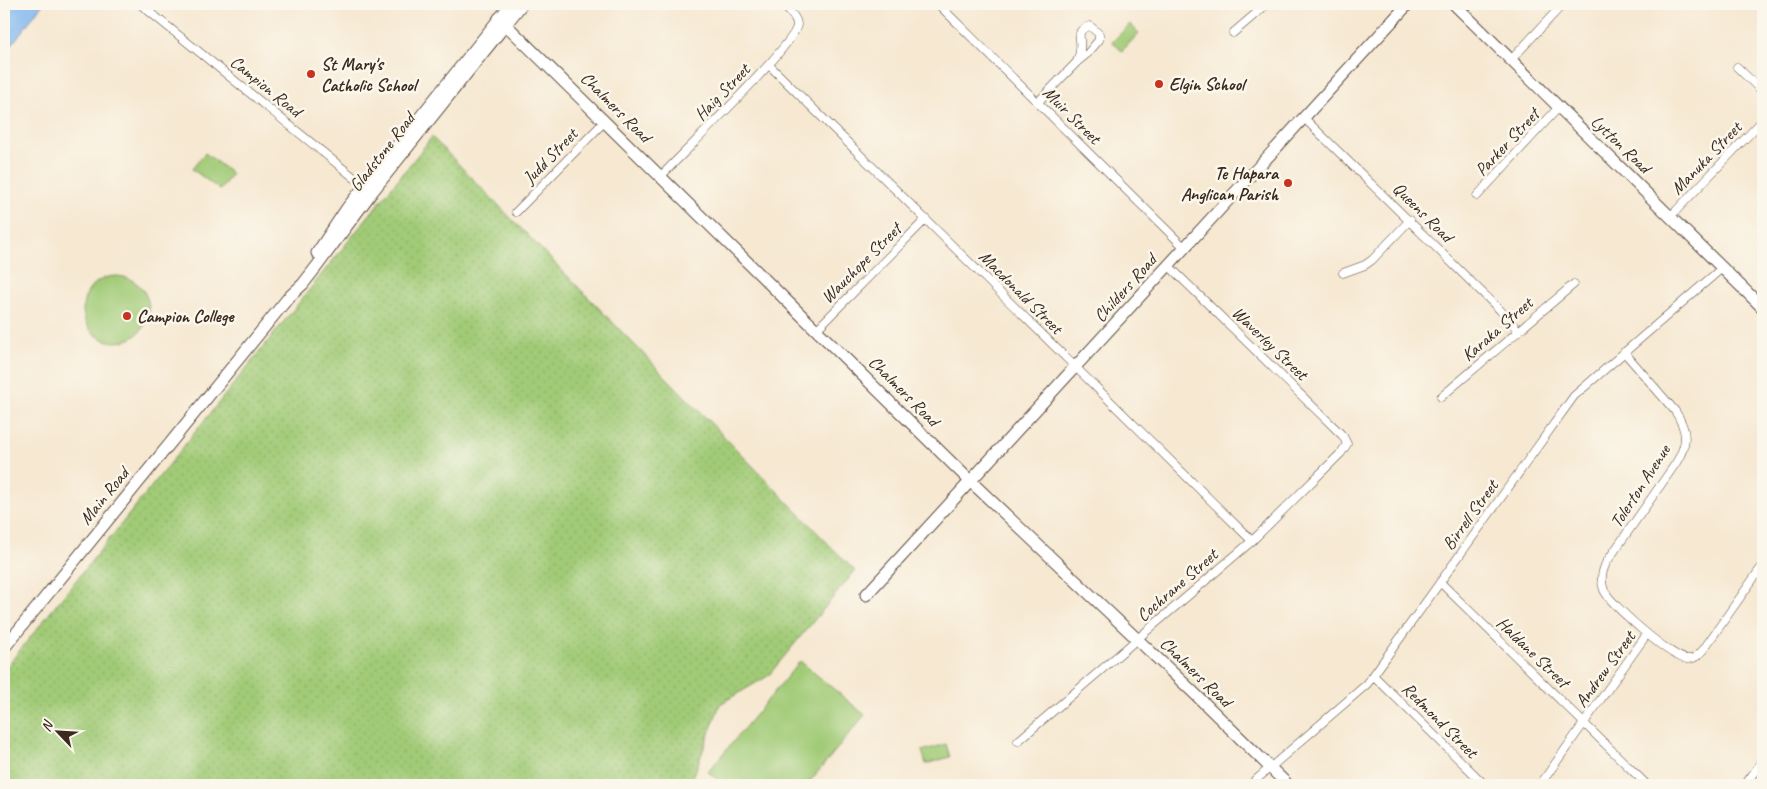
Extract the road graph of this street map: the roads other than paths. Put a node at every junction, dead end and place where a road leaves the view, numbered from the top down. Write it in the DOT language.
graph roads {
  1 [pos="140,4"];
  2 [pos="781,4"];
  3 [pos="938,4"];
  4 [pos="1267,4"];
  5 [pos="1408,4"];
  6 [pos="1454,4"];
  7 [pos="1562,4"];
  8 [pos="517,5"];
  9 [pos="502,21"];
  10 [pos="1234,33"];
  11 [pos="1511,60"];
  12 [pos="1077,62"];
  13 [pos="769,65"];
  14 [pos="1737,66"];
  15 [pos="1763,92"];
  16 [pos="1038,102"];
  17 [pos="1559,107"];
  18 [pos="1304,118"];
  19 [pos="1763,120"];
  20 [pos="605,121"];
  21 [pos="661,176"];
  22 [pos="368,189"];
  23 [pos="1476,196"];
  24 [pos="516,212"];
  25 [pos="1670,217"];
  26 [pos="926,219"];
  27 [pos="1410,220"];
  28 [pos="1185,248"];
  29 [pos="1169,266"];
  30 [pos="1722,268"];
  31 [pos="1343,274"];
  32 [pos="1574,284"];
  33 [pos="1763,308"];
  34 [pos="816,330"];
  35 [pos="1518,330"];
  36 [pos="1624,352"];
  37 [pos="232,367"];
  38 [pos="1076,368"];
  39 [pos="1441,397"];
  40 [pos="1347,444"];
  41 [pos="972,482"];
  42 [pos="1252,541"];
  43 [pos="1763,565"];
  44 [pos="1440,582"];
  45 [pos="866,595"];
  46 [pos="1647,634"];
  47 [pos="1137,639"];
  48 [pos="4,648"];
  49 [pos="1374,676"];
  50 [pos="1584,723"];
  51 [pos="1018,741"];
  52 [pos="1763,760"];
  53 [pos="1270,768"];
  54 [pos="1250,785"];
  55 [pos="1288,785"];
  56 [pos="1484,785"];
  57 [pos="1540,785"];
  58 [pos="1647,785"];
  59 [pos="1745,785"];
  1 -- 22 [label="street, Campion Road"];
  2 -- 13 [label="street, Haig Street"];
  3 -- 16 [label="street, Muir Street"];
  4 -- 10 [label="street"];
  5 -- 18 [label="street, Childers Road"];
  6 -- 11 [label="street, Lytton Road"];
  7 -- 11 [label="street"];
  8 -- 9 [label="street, Gladstone Road"];
  9 -- 20 [label="street, Chalmers Road"];
  9 -- 22 [label="street, Gladstone Road"];
  11 -- 17 [label="street, Lytton Road"];
  12 -- 16 [label="street"];
  13 -- 21 [label="street, Haig Street"];
  13 -- 26 [label="street, Macdonald Street"];
  14 -- 15 [label="street"];
  16 -- 28 [label="street, Muir Street"];
  17 -- 23 [label="street, Parker Street"];
  17 -- 25 [label="street, Lytton Road"];
  18 -- 27 [label="street, Queens Road"];
  18 -- 28 [label="street, Childers Road"];
  19 -- 25 [label="street, Manuka Street"];
  20 -- 21 [label="street, Chalmers Road"];
  20 -- 24 [label="street, Judd Street"];
  21 -- 34 [label="street, Chalmers Road"];
  22 -- 37 [label="street, Gladstone Road"];
  25 -- 30 [label="street, Lytton Road"];
  26 -- 34 [label="street, Wauchope Street"];
  26 -- 38 [label="street, Macdonald Street"];
  27 -- 31 [label="street"];
  27 -- 35 [label="street, Queens Road"];
  28 -- 29 [label="street, Childers Road"];
  29 -- 38 [label="street, Childers Road"];
  29 -- 40 [label="street, Waverley Street"];
  30 -- 33 [label="street, Lytton Road"];
  30 -- 36 [label="street, Birrell Street"];
  32 -- 35 [label="street, Karaka Street"];
  34 -- 41 [label="street, Chalmers Road"];
  35 -- 39 [label="street, Karaka Street"];
  36 -- 44 [label="street, Birrell Street"];
  36 -- 46 [label="street, Tolerton Avenue"];
  37 -- 48 [label="street, Main Road"];
  38 -- 41 [label="street, Childers Road"];
  38 -- 42 [label="street, Macdonald Street"];
  40 -- 42 [label="street, Cochrane Street"];
  41 -- 45 [label="street, Childers Road"];
  41 -- 47 [label="street, Chalmers Road"];
  42 -- 47 [label="street, Cochrane Street"];
  43 -- 46 [label="street, Andrew Street"];
  44 -- 49 [label="street, Birrell Street"];
  44 -- 50 [label="street, Haldane Street"];
  46 -- 50 [label="street, Andrew Street"];
  47 -- 51 [label="street, Cochrane Street"];
  47 -- 53 [label="street, Chalmers Road"];
  49 -- 53 [label="street, Birrell Street"];
  49 -- 56 [label="street, Redmond Street"];
  50 -- 57 [label="street, Andrew Street"];
  50 -- 58 [label="street, Haldane Street"];
  52 -- 59 [label="street"];
  53 -- 54 [label="street, Birrell Street"];
  53 -- 55 [label="street, Chalmers Road"];
}
